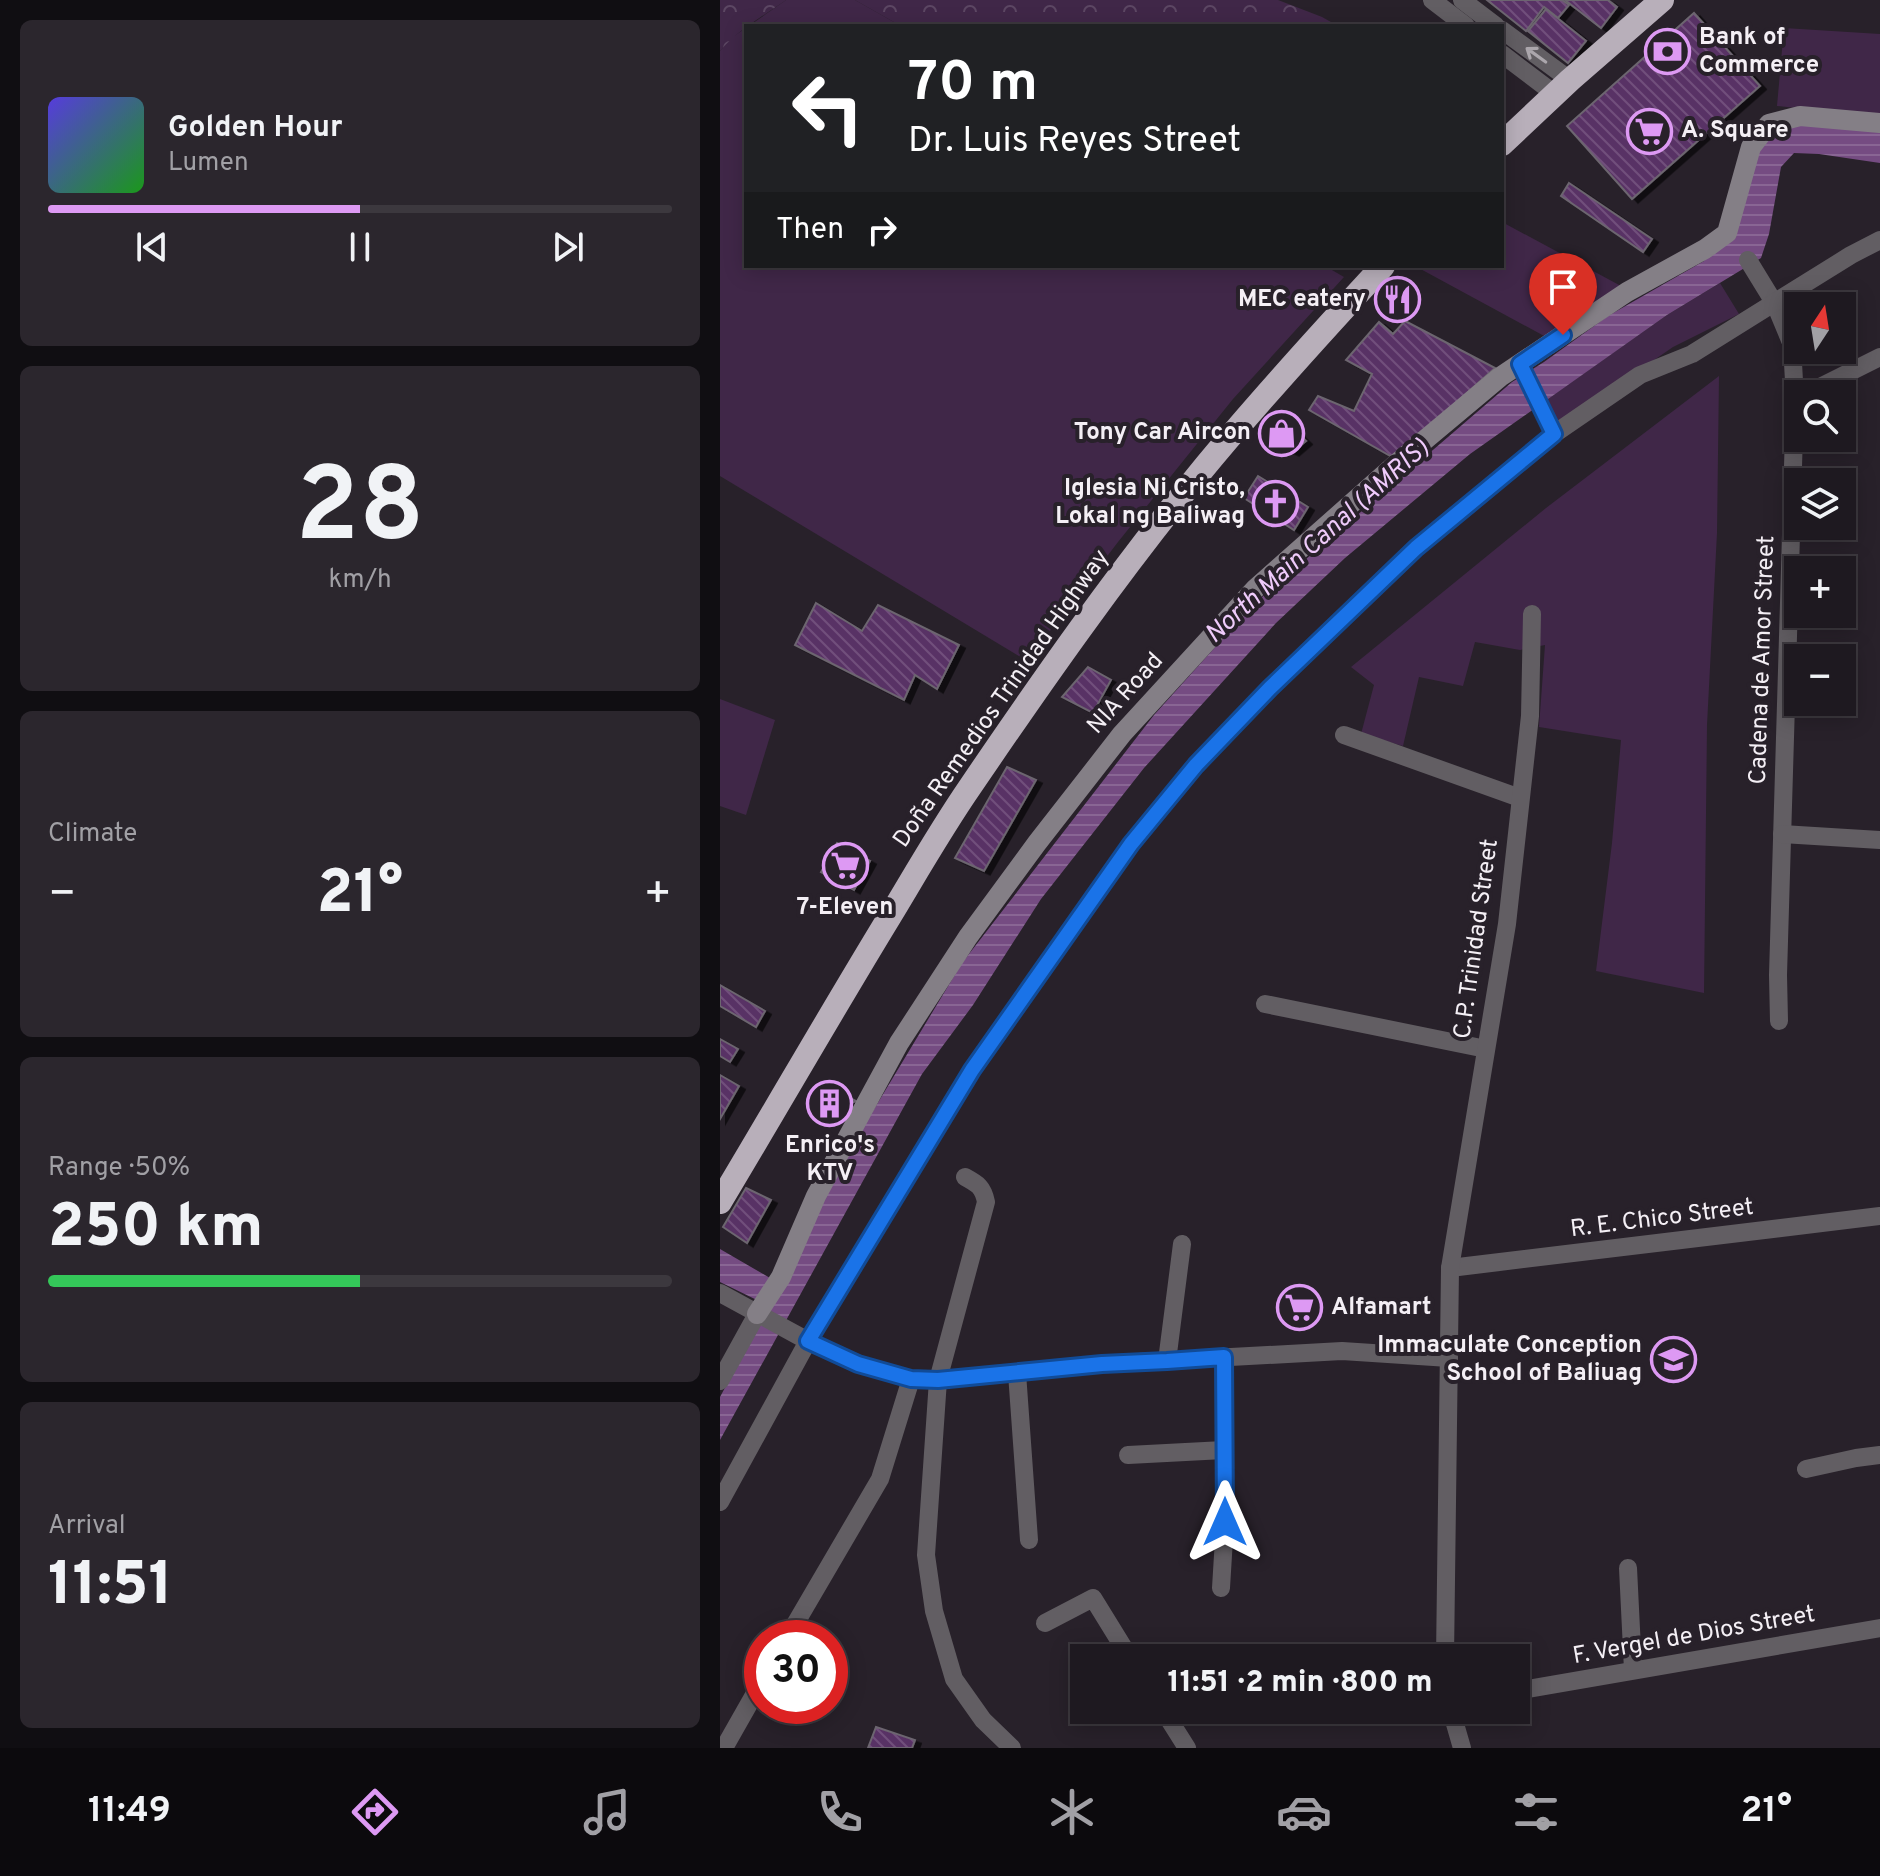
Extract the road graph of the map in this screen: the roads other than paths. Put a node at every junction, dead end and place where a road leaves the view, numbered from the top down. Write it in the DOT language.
graph roads {
  1 [pos="1432,0"];
  2 [pos="1462,0"];
  3 [pos="1662,0"];
  4 [pos="1463,24"];
  5 [pos="1493,24"];
  6 [pos="1504,32"];
  7 [pos="1504,55"];
  8 [pos="1563,88"];
  9 [pos="1880,123"];
  10 [pos="1504,142"];
  11 [pos="1880,240"];
  12 [pos="1748,260"];
  13 [pos="1381,268"];
  14 [pos="1775,304"];
  15 [pos="1880,357"];
  16 [pos="1523,369"];
  17 [pos="1797,380"];
  18 [pos="1834,380"];
  19 [pos="1554,434"];
  20 [pos="1798,452"];
  21 [pos="1532,614"];
  22 [pos="1344,735"];
  23 [pos="1520,798"];
  24 [pos="1782,834"];
  25 [pos="1880,840"];
  26 [pos="1265,1004"];
  27 [pos="1779,1021"];
  28 [pos="1486,1049"];
  29 [pos="965,1177"];
  30 [pos="720,1202"];
  31 [pos="1880,1216"];
  32 [pos="1182,1244"];
  33 [pos="1450,1268"];
  34 [pos="720,1293"];
  35 [pos="767,1318"];
  36 [pos="808,1341"];
  37 [pos="1224,1357"];
  38 [pos="1449,1358"];
  39 [pos="1167,1361"];
  40 [pos="1017,1373"];
  41 [pos="911,1379"];
  42 [pos="938,1380"];
  43 [pos="720,1381"];
  44 [pos="1224,1450"];
  45 [pos="1128,1455"];
  46 [pos="1880,1455"];
  47 [pos="1806,1469"];
  48 [pos="720,1502"];
  49 [pos="1029,1540"];
  50 [pos="1628,1568"];
  51 [pos="1221,1588"];
  52 [pos="798,1620"];
  53 [pos="1045,1623"];
  54 [pos="1880,1628"];
  55 [pos="1121,1644"];
  56 [pos="1445,1644"];
  57 [pos="1633,1670"];
  58 [pos="1530,1688"];
  59 [pos="744,1713"];
  60 [pos="1172,1724"];
  61 [pos="1455,1724"];
  62 [pos="724,1748"];
  63 [pos="1012,1748"];
  64 [pos="1187,1748"];
  65 [pos="1462,1748"];
  1 -- 4 [label="street"];
  2 -- 5 [label="street"];
  3 -- 8 [label="highway"];
  8 -- 6 [label="street, one-way"];
  7 -- 8 [label="street"];
  8 -- 10 [label="highway"];
  9 -- 16 [label="street, NIA Road"];
  11 -- 14 [label="street"];
  12 -- 14 [label="street, Cadena de Amor Street"];
  13 -- 30 [label="highway, Doña Remedios Trinidad Highway"];
  14 -- 17 [label="street, Cadena de Amor Street"];
  14 -- 19 [label="street"];
  15 -- 18 [label="street"];
  16 -- 19 [label="street"];
  16 -- 35 [label="street, NIA Road"];
  19 -- 36 [label="street"];
  20 -- 24 [label="street, Cadena de Amor Street"];
  21 -- 23 [label="street, C.P. Trinidad Street"];
  22 -- 23 [label="street"];
  23 -- 28 [label="street, C.P. Trinidad Street"];
  24 -- 25 [label="street"];
  24 -- 27 [label="street, Cadena de Amor Street"];
  26 -- 28 [label="street"];
  28 -- 33 [label="street, C.P. Trinidad Street"];
  29 -- 42 [label="street"];
  31 -- 33 [label="street, R. E. Chico Street"];
  32 -- 39 [label="street"];
  33 -- 38 [label="street, C.P. Trinidad Street"];
  34 -- 35 [label="street"];
  35 -- 36 [label="street"];
  35 -- 43 [label="street, NIA Road"];
  36 -- 41 [label="street"];
  36 -- 48 [label="street"];
  37 -- 38 [label="street"];
  37 -- 39 [label="street"];
  37 -- 44 [label="street"];
  38 -- 56 [label="street, C.P. Trinidad Street"];
  39 -- 40 [label="street"];
  40 -- 42 [label="street"];
  40 -- 49 [label="street"];
  41 -- 42 [label="street"];
  41 -- 52 [label="street"];
  42 -- 63 [label="street"];
  44 -- 45 [label="street"];
  44 -- 51 [label="street"];
  46 -- 47 [label="street"];
  50 -- 57 [label="street"];
  53 -- 55 [label="street"];
  54 -- 57 [label="street, F. Vergel de Dios Street"];
  57 -- 58 [label="street, F. Vergel de Dios Street"];
  59 -- 62 [label="street"];
  60 -- 64 [label="street"];
  61 -- 65 [label="street"];
}
